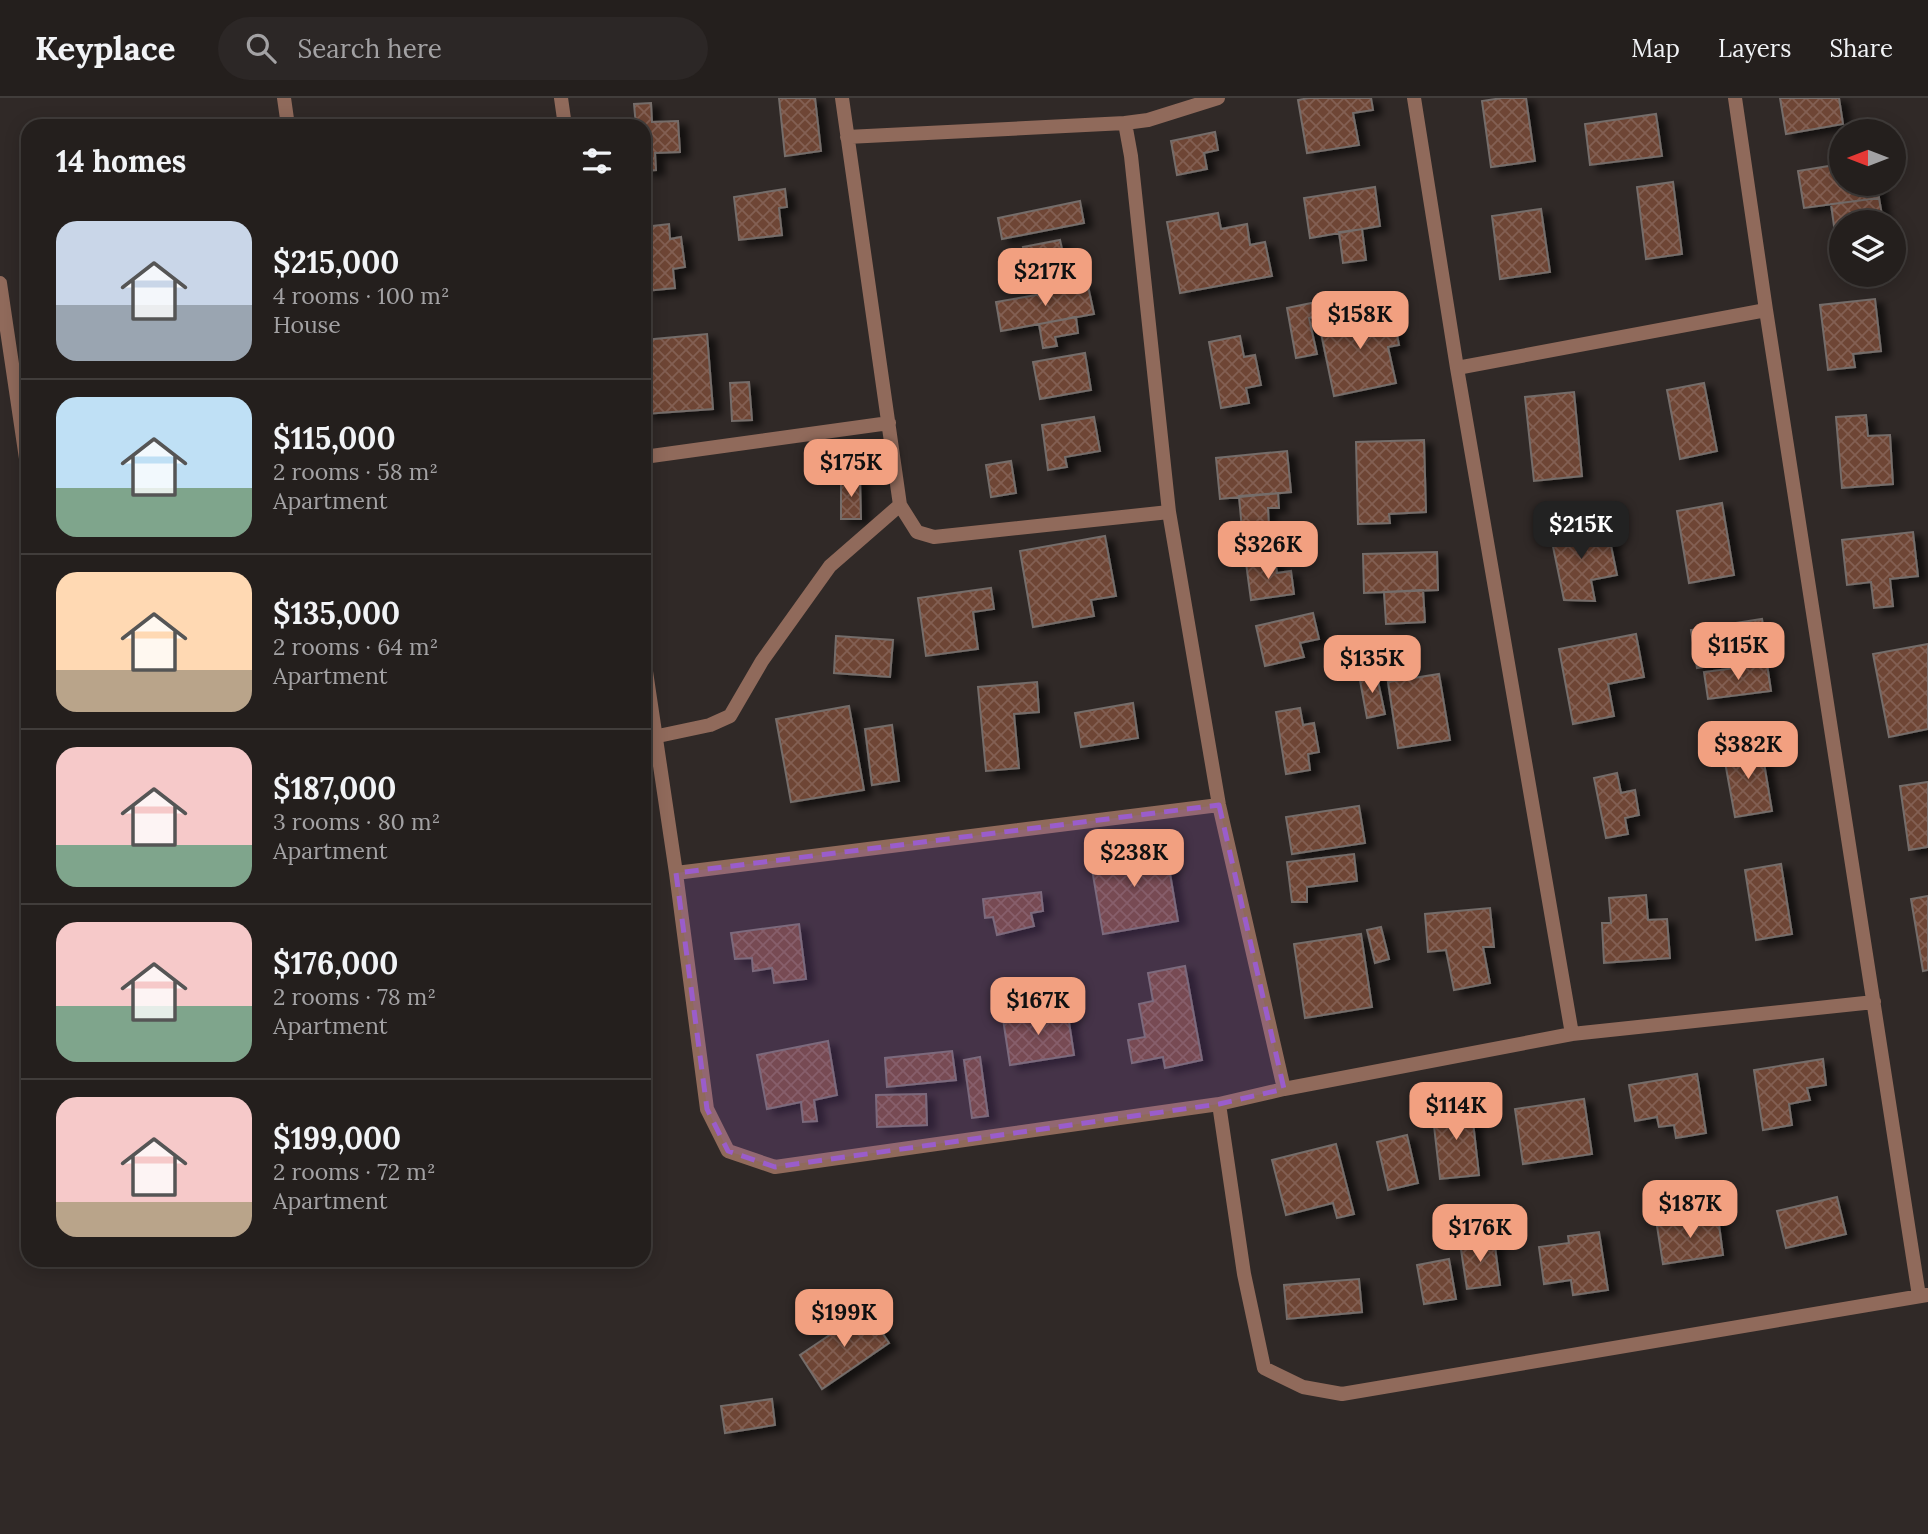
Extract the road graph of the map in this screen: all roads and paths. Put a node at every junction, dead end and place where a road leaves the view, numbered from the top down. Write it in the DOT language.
graph roads {
  1 [pos="284,98"];
  2 [pos="561,98"];
  3 [pos="842,98"];
  4 [pos="1217,98"];
  5 [pos="1415,98"];
  6 [pos="1735,98"];
  7 [pos="287,119"];
  8 [pos="564,119"];
  9 [pos="1125,124"];
  10 [pos="847,137"];
  11 [pos="0,283"];
  12 [pos="1766,310"];
  13 [pos="1457,368"];
  14 [pos="888,423"];
  15 [pos="21,425"];
  16 [pos="651,456"];
  17 [pos="900,505"];
  18 [pos="1169,513"];
  19 [pos="651,739"];
  20 [pos="651,744"];
  21 [pos="1219,805"];
  22 [pos="676,873"];
  23 [pos="1874,1002"];
  24 [pos="1572,1034"];
  25 [pos="1284,1089"];
  26 [pos="1219,1104"];
  27 [pos="1924,1296"];
  1 -- 7 [label="street"];
  2 -- 8 [label="street"];
  3 -- 10 [label="street"];
  4 -- 9 [label="street"];
  5 -- 13 [label="street"];
  6 -- 12 [label="street"];
  9 -- 10 [label="street"];
  9 -- 18 [label="street"];
  10 -- 14 [label="street"];
  11 -- 15 [label="street"];
  12 -- 13 [label="street"];
  12 -- 23 [label="street"];
  13 -- 24 [label="street"];
  14 -- 16 [label="street"];
  14 -- 17 [label="street"];
  17 -- 18 [label="street"];
  17 -- 19 [label="street"];
  18 -- 21 [label="street"];
  20 -- 22 [label="street"];
  21 -- 22 [label="street"];
  21 -- 25 [label="street"];
  22 -- 26 [label="street"];
  23 -- 24 [label="street"];
  23 -- 27 [label="street"];
  24 -- 25 [label="street"];
  25 -- 26 [label="street"];
  26 -- 27 [label="street"];
}
